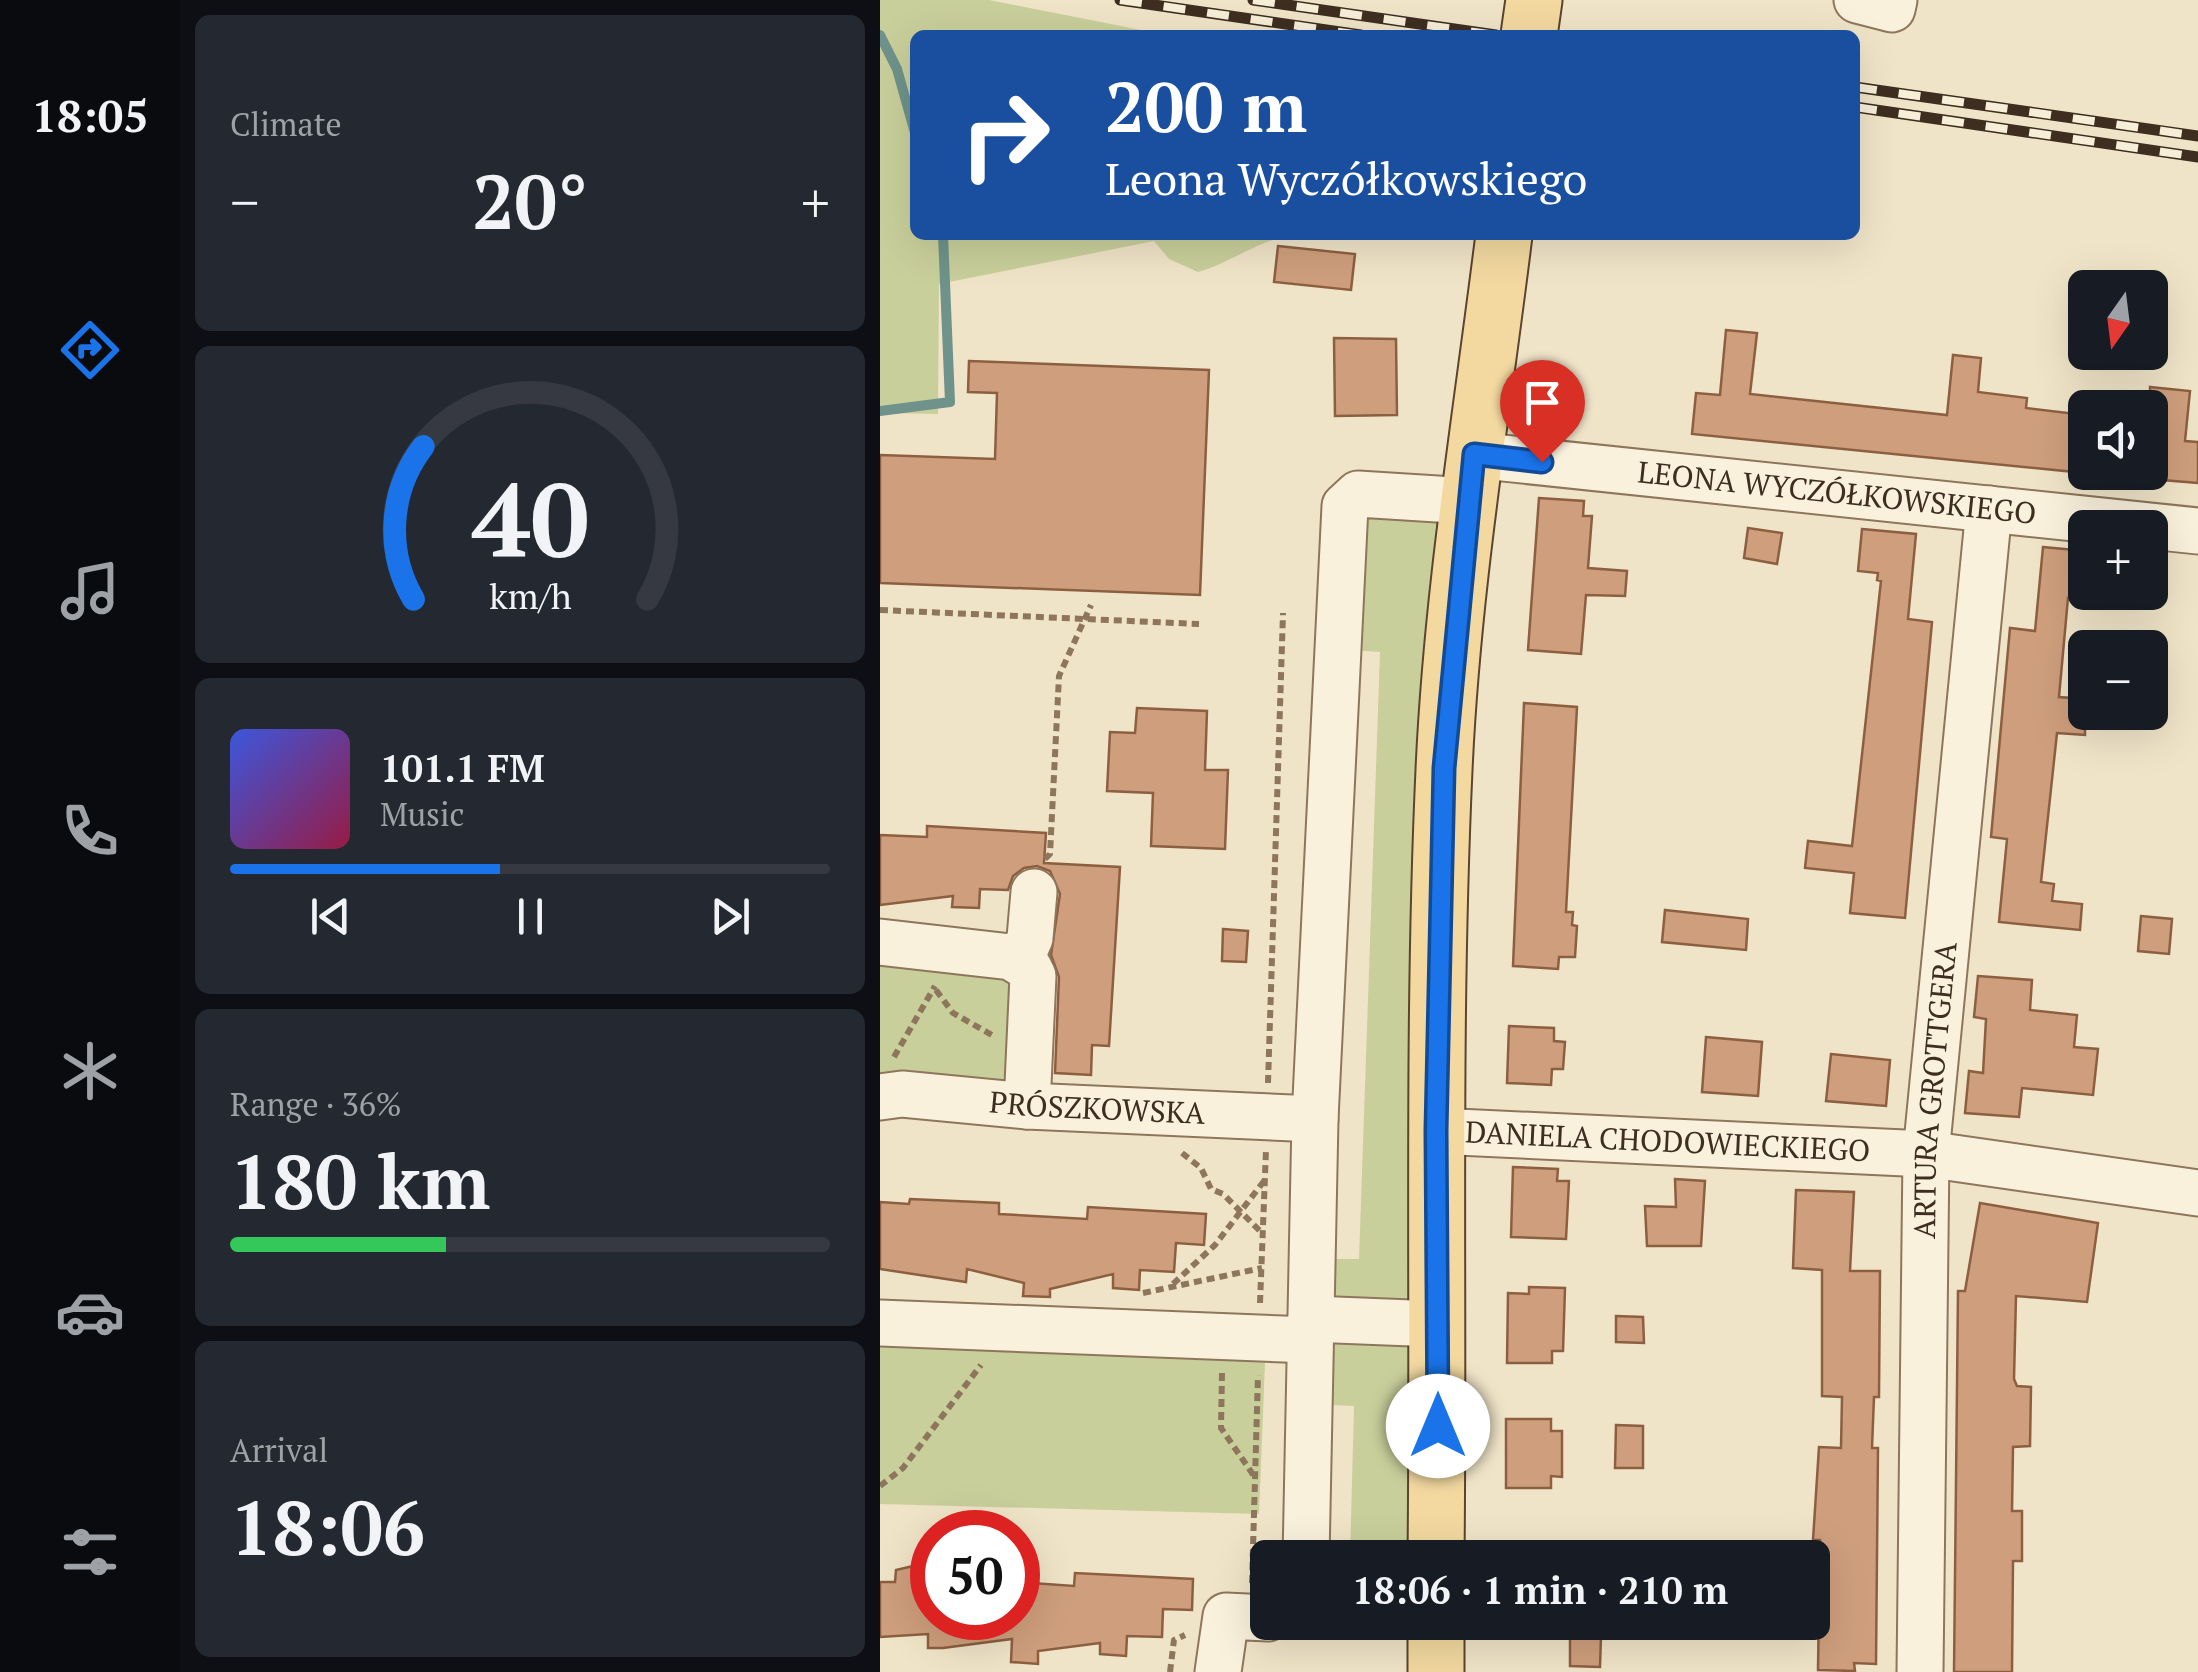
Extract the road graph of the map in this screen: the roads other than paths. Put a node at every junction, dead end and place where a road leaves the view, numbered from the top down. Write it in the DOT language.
graph roads {
  1 [pos="1534,0"];
  2 [pos="1857,0"];
  3 [pos="1894,0"];
  4 [pos="1531,30"];
  5 [pos="1503,240"];
  6 [pos="1472,478"];
  7 [pos="1989,509"];
  8 [pos="2198,531"];
  9 [pos="1034,892"];
  10 [pos="880,942"];
  11 [pos="1020,961"];
  12 [pos="885,1081"];
  13 [pos="1027,1106"];
  14 [pos="1315,1119"];
  15 [pos="1436,1130"];
  16 [pos="1926,1154"];
  17 [pos="2198,1193"];
  18 [pos="880,1323"];
  19 [pos="1437,1324"];
  20 [pos="1311,1329"];
  21 [pos="1306,1540"];
  22 [pos="1436,1540"];
  23 [pos="1250,1609"];
  24 [pos="1436,1640"];
  25 [pos="1218,1672"];
  26 [pos="1436,1672"];
  27 [pos="1920,1672"];
  1 -- 4 [label="main road"];
  2 -- 3 [label="street"];
  5 -- 6 [label="main road"];
  6 -- 7 [label="street, LEONA WYCZÓŁKOWSKIEGO"];
  6 -- 14 [label="street, LEONA WYCZÓŁKOWSKIEGO"];
  6 -- 15 [label="main road"];
  7 -- 8 [label="street, LEONA WYCZÓŁKOWSKIEGO"];
  7 -- 16 [label="street, ARTURA GROTTGERA"];
  9 -- 11 [label="street"];
  10 -- 11 [label="street"];
  11 -- 13 [label="street"];
  12 -- 13 [label="street, PRÓSZKOWSKA"];
  13 -- 14 [label="street, PRÓSZKOWSKA"];
  14 -- 20 [label="street, LEONA WYCZÓŁKOWSKIEGO"];
  15 -- 16 [label="street, DANIELA CHODOWIECKIEGO"];
  15 -- 19 [label="main road"];
  16 -- 17 [label="street, DANIELA CHODOWIECKIEGO"];
  16 -- 27 [label="street, ARTURA GROTTGERA"];
  18 -- 20 [label="street"];
  19 -- 20 [label="street"];
  19 -- 22 [label="main road"];
  20 -- 21 [label="street, LEONA WYCZÓŁKOWSKIEGO"];
  23 -- 25 [label="street"];
  24 -- 26 [label="main road"];
}
